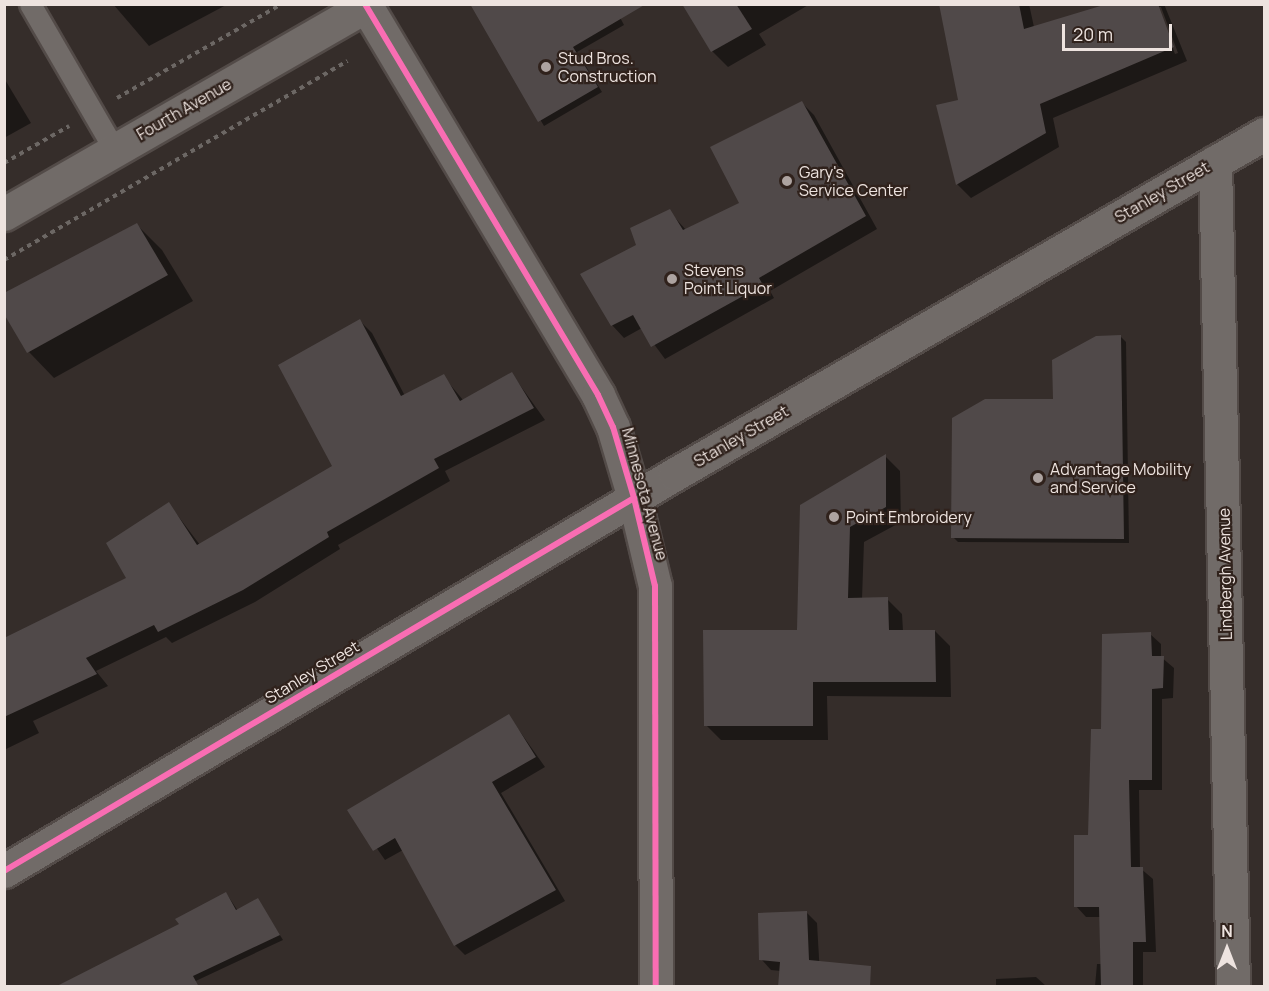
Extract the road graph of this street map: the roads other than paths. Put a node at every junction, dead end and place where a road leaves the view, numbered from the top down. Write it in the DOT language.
graph roads {
  1 [pos="30,4"];
  2 [pos="365,5"];
  3 [pos="1264,134"];
  4 [pos="114,149"];
  5 [pos="1215,162"];
  6 [pos="4,214"];
  7 [pos="634,498"];
  8 [pos="4,871"];
  9 [pos="656,987"];
  10 [pos="1233,987"];
  1 -- 4 [label="lane"];
  2 -- 4 [label="street, Fourth Avenue"];
  2 -- 7 [label="street, Minnesota Avenue"];
  3 -- 5 [label="street, Stanley Street"];
  4 -- 6 [label="street, Fourth Avenue"];
  5 -- 7 [label="street, Stanley Street"];
  5 -- 10 [label="street, Lindbergh Avenue"];
  7 -- 8 [label="street, Stanley Street"];
  7 -- 9 [label="street, Minnesota Avenue"];
}
